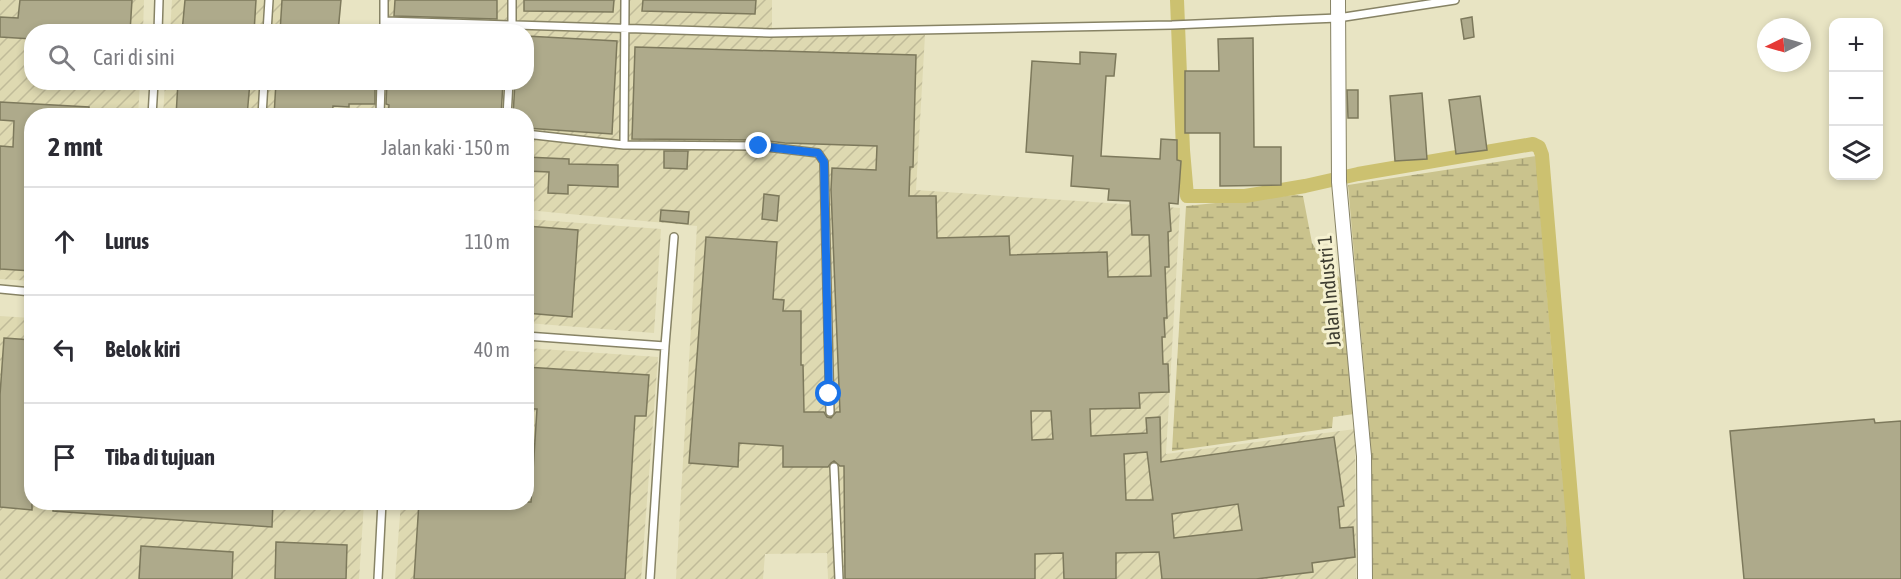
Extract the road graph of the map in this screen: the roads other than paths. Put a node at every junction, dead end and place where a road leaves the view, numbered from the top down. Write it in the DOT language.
graph roads {
  1 [pos="159,0"];
  2 [pos="269,0"];
  3 [pos="384,0"];
  4 [pos="513,0"];
  5 [pos="625,0"];
  6 [pos="1338,0"];
  7 [pos="1455,0"];
  8 [pos="1338,18"];
  9 [pos="385,21"];
  10 [pos="158,24"];
  11 [pos="268,24"];
  12 [pos="385,24"];
  13 [pos="439,24"];
  14 [pos="512,24"];
  15 [pos="534,28"];
  16 [pos="625,28"];
  17 [pos="154,90"];
  18 [pos="264,90"];
  19 [pos="381,90"];
  20 [pos="509,90"];
  21 [pos="152,108"];
  22 [pos="262,108"];
  23 [pos="380,108"];
  24 [pos="507,108"];
  25 [pos="534,135"];
  26 [pos="624,145"];
  27 [pos="674,237"];
  28 [pos="0,289"];
  29 [pos="24,291"];
  30 [pos="534,337"];
  31 [pos="664,346"];
  32 [pos="830,412"];
  33 [pos="834,467"];
  34 [pos="382,510"];
  35 [pos="378,579"];
  36 [pos="650,579"];
  37 [pos="839,579"];
  38 [pos="1365,579"];
  1 -- 10 [label="lane"];
  2 -- 11 [label="lane"];
  3 -- 9 [label="lane"];
  4 -- 14 [label="lane"];
  5 -- 16 [label="lane"];
  6 -- 8 [label="street, Jalan Industri 1"];
  7 -- 8 [label="lane"];
  8 -- 16 [label="lane"];
  8 -- 38 [label="street, Jalan Industri 1"];
  9 -- 12 [label="lane"];
  9 -- 13 [label="lane"];
  15 -- 16 [label="lane"];
  16 -- 26 [label="lane"];
  17 -- 21 [label="lane"];
  18 -- 22 [label="lane"];
  19 -- 23 [label="lane"];
  20 -- 24 [label="lane"];
  25 -- 26 [label="lane"];
  26 -- 32 [label="lane"];
  27 -- 31 [label="lane"];
  28 -- 29 [label="lane"];
  30 -- 31 [label="lane"];
  31 -- 36 [label="lane"];
  33 -- 37 [label="lane"];
  34 -- 35 [label="lane"];
}
